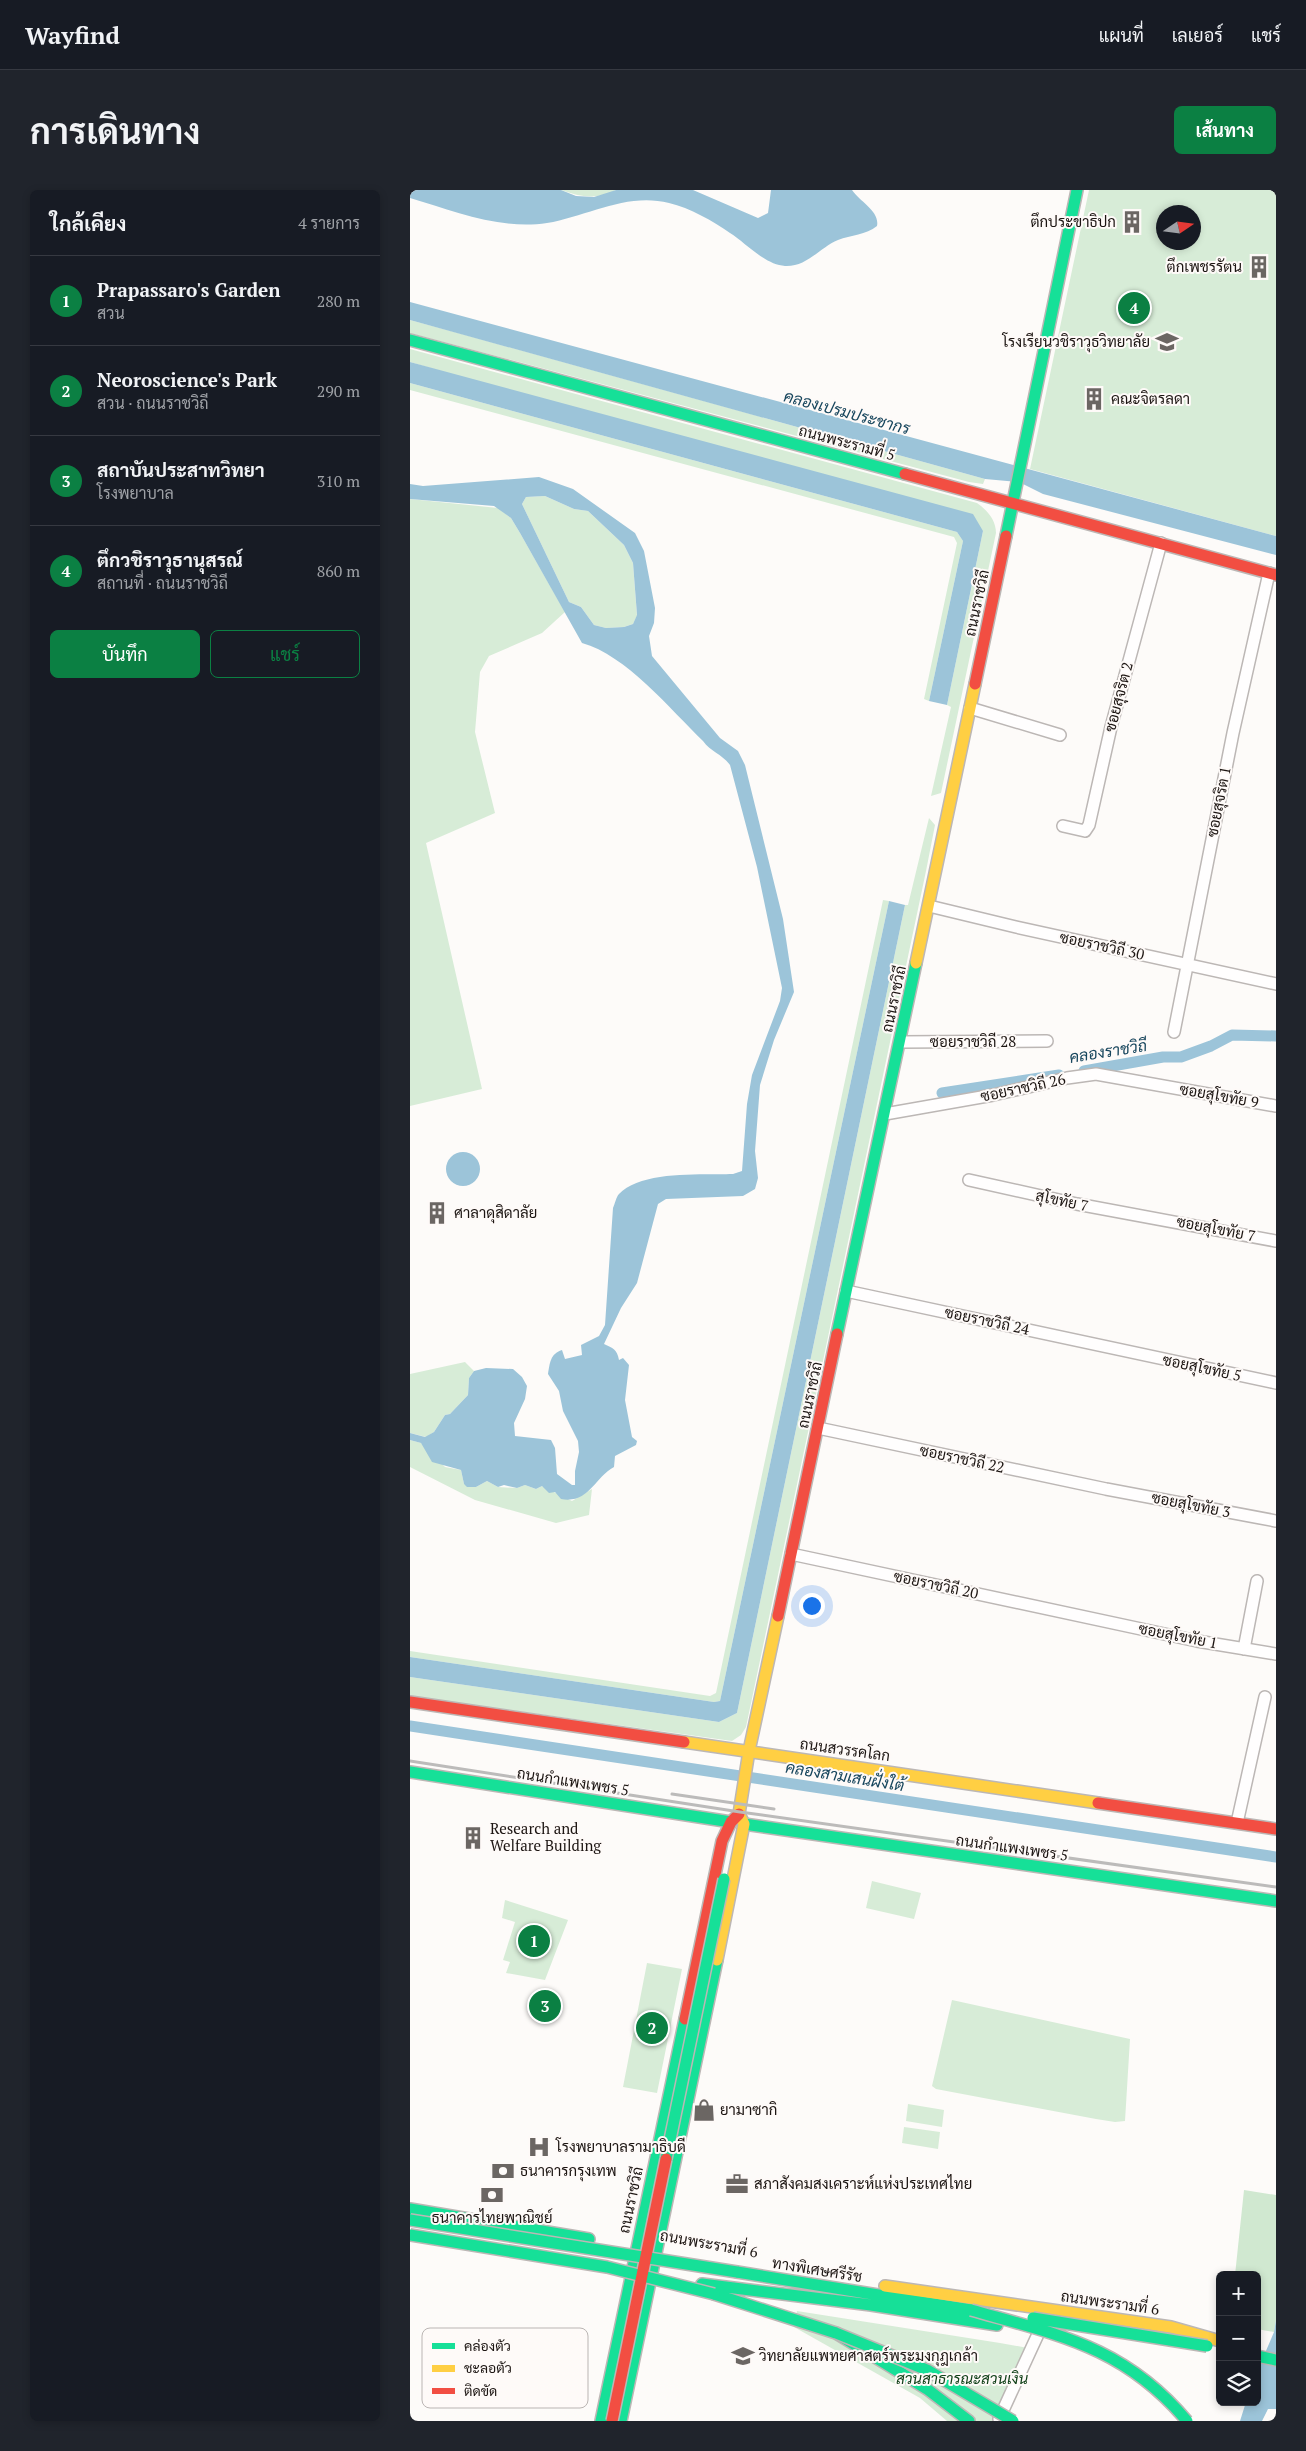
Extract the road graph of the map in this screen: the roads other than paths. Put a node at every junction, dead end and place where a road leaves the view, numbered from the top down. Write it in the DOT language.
graph roads {
  1 [pos="1077,190"];
  2 [pos="410,340"];
  3 [pos="1013,504"];
  4 [pos="1161,543"];
  5 [pos="1273,574"];
  6 [pos="970,708"];
  7 [pos="1060,734"];
  8 [pos="1064,826"];
  9 [pos="929,906"];
  10 [pos="1186,963"];
  11 [pos="1276,984"];
  12 [pos="1174,1032"];
  13 [pos="1047,1041"];
  14 [pos="900,1042"];
  15 [pos="1162,1086"];
  16 [pos="1276,1106"];
  17 [pos="885,1114"];
  18 [pos="969,1180"];
  19 [pos="1156,1218"];
  20 [pos="1276,1241"];
  21 [pos="846,1291"];
  22 [pos="1128,1352"];
  23 [pos="1276,1384"];
  24 [pos="818,1428"];
  25 [pos="1106,1489"];
  26 [pos="1276,1521"];
  27 [pos="791,1554"];
  28 [pos="1257,1581"];
  29 [pos="1081,1616"];
  30 [pos="1244,1649"];
  31 [pos="1276,1654"];
  32 [pos="1265,1697"];
  33 [pos="410,1702"];
  34 [pos="749,1755"];
  35 [pos="410,1772"];
  36 [pos="735,1822"];
  37 [pos="1237,1823"];
  38 [pos="1276,1829"];
  39 [pos="1276,1901"];
  40 [pos="645,2202"];
  41 [pos="667,2206"];
  42 [pos="410,2209"];
  43 [pos="410,2216"];
  44 [pos="410,2220"];
  45 [pos="410,2235"];
  46 [pos="410,2243"];
  47 [pos="636,2247"];
  48 [pos="658,2251"];
  49 [pos="490,2254"];
  50 [pos="630,2275"];
  51 [pos="652,2279"];
  52 [pos="971,2310"];
  53 [pos="1039,2332"];
  54 [pos="836,2333"];
  55 [pos="1215,2341"];
  56 [pos="1216,2348"];
  57 [pos="1276,2350"];
  58 [pos="1261,2351"];
  59 [pos="1261,2352"];
  60 [pos="1276,2360"];
  61 [pos="601,2421"];
  62 [pos="612,2421"];
  63 [pos="621,2421"];
  64 [pos="969,2421"];
  65 [pos="998,2421"];
  66 [pos="1013,2421"];
  67 [pos="1187,2421"];
  1 -- 3 [label="main road, ถนนราชวิถี"];
  2 -- 3 [label="main road, ถนนพระรามที่ 5"];
  3 -- 4 [label="main road, ถนนพระรามที่ 5"];
  3 -- 6 [label="main road, ถนนราชวิถี"];
  4 -- 5 [label="main road, ถนนพระรามที่ 5"];
  4 -- 8 [label="street, ซอยสุจริต 2"];
  5 -- 10 [label="street, ซอยสุจริต 1"];
  6 -- 7 [label="street"];
  6 -- 9 [label="main road, ถนนราชวิถี"];
  9 -- 10 [label="street, ซอยราชวิถี 30"];
  9 -- 14 [label="main road, ถนนราชวิถี"];
  10 -- 11 [label="street, ซอยราชวิถี 30"];
  10 -- 12 [label="street, ซอยสุจริต 1"];
  13 -- 14 [label="street, ซอยราชวิถี 28"];
  14 -- 17 [label="main road, ถนนราชวิถี"];
  15 -- 16 [label="street, ซอยสุโขทัย 9"];
  15 -- 17 [label="street, ซอยราชวิถี 26"];
  17 -- 21 [label="main road, ถนนราชวิถี"];
  18 -- 19 [label="street, สุโขทัย 7"];
  19 -- 20 [label="street, ซอยสุโขทัย 7"];
  21 -- 22 [label="street, ซอยราชวิถี 24"];
  21 -- 24 [label="main road, ถนนราชวิถี"];
  22 -- 23 [label="street, ซอยสุโขทัย 5"];
  24 -- 25 [label="street, ซอยราชวิถี 22"];
  24 -- 27 [label="main road, ถนนราชวิถี"];
  25 -- 26 [label="street, ซอยสุโขทัย 3"];
  27 -- 29 [label="street, ซอยราชวิถี 20"];
  27 -- 34 [label="main road, ถนนราชวิถี"];
  28 -- 30 [label="street"];
  29 -- 30 [label="street, ซอยสุโขทัย 1"];
  30 -- 31 [label="street, ซอยสุโขทัย 1"];
  32 -- 37 [label="street"];
  33 -- 34 [label="main road, ถนนสวรรคโลก"];
  34 -- 36 [label="main road, ถนนราชวิถี"];
  34 -- 37 [label="main road, ถนนสวรรคโลก"];
  35 -- 36 [label="main road, ถนนกำแพงเพชร 5"];
  36 -- 39 [label="main road, ถนนกำแพงเพชร 5"];
  36 -- 40 [label="main road, ถนนราชวิถี"];
  36 -- 41 [label="main road, ถนนราชวิถี"];
  36 -- 62 [label="main road, bridge"];
  37 -- 38 [label="main road, ถนนสวรรคโลก"];
  40 -- 41 [label="main road"];
  40 -- 47 [label="main road, ถนนราชวิถี"];
  41 -- 48 [label="main road, ถนนราชวิถี"];
  42 -- 47 [label="main road, ถนนพระรามที่ 6"];
  43 -- 49 [label="main road"];
  44 -- 52 [label="main road, ทางพิเศษศรีรัช, bridge"];
  45 -- 54 [label="main road, bridge"];
  46 -- 49 [label="main road, ถนนพระรามที่ 6"];
  47 -- 48 [label="main road, ถนนพระรามที่ 6"];
  47 -- 50 [label="main road, ถนนราชวิถี"];
  48 -- 51 [label="main road, ถนนราชวิถี"];
  48 -- 55 [label="main road, ถนนพระรามที่ 6"];
  49 -- 50 [label="main road, ถนนพระรามที่ 6"];
  50 -- 51 [label="main road, ถนนพระรามที่ 6"];
  50 -- 61 [label="main road, ถนนราชวิถี"];
  51 -- 53 [label="main road, ถนนพระรามที่ 6"];
  51 -- 63 [label="main road, ถนนราชวิถี"];
  52 -- 56 [label="main road, ทางพิเศษศรีรัช, bridge"];
  52 -- 67 [label="main road, bridge"];
  53 -- 55 [label="main road, ถนนพระรามที่ 6"];
  53 -- 65 [label="street"];
  54 -- 64 [label="main road, bridge"];
  54 -- 66 [label="main road, bridge"];
  57 -- 58 [label="main road"];
  59 -- 60 [label="main road"];
}
